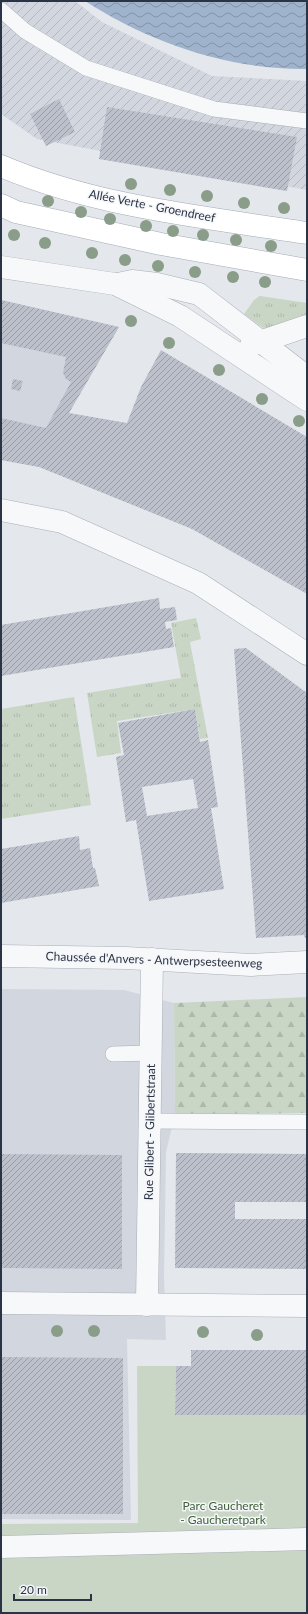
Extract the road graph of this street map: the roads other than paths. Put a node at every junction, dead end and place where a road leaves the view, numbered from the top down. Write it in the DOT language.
graph roads {
  1 [pos="1,10"];
  2 [pos="307,121"];
  3 [pos="1,166"];
  4 [pos="1,205"];
  5 [pos="307,233"];
  6 [pos="1,267"];
  7 [pos="307,270"];
  8 [pos="115,284"];
  9 [pos="307,326"];
  10 [pos="261,342"];
  11 [pos="233,351"];
  12 [pos="307,377"];
  13 [pos="307,400"];
  14 [pos="1,510"];
  15 [pos="307,654"];
  16 [pos="1,956"];
  17 [pos="152,959"];
  18 [pos="307,962"];
  19 [pos="112,1054"];
  20 [pos="151,1054"];
  21 [pos="150,1121"];
  22 [pos="307,1122"];
  23 [pos="1,1303"];
  24 [pos="147,1305"];
  25 [pos="307,1306"];
  26 [pos="307,1540"];
  27 [pos="1,1547"];
  1 -- 2 [label="lane"];
  3 -- 5 [label="main road, Allée Verte - Groendreef"];
  4 -- 7 [label="main road"];
  6 -- 8 [label="street"];
  8 -- 10 [label="street"];
  8 -- 11 [label="street"];
  9 -- 10 [label="street"];
  10 -- 11 [label="street"];
  10 -- 12 [label="street"];
  11 -- 13 [label="street"];
  14 -- 15 [label="street"];
  16 -- 17 [label="street, Chaussée d'Anvers - Antwerpsesteenweg"];
  17 -- 18 [label="street, Chaussée d'Anvers - Antwerpsesteenweg"];
  17 -- 20 [label="street, Rue Glibert - Glibertstraat"];
  19 -- 20 [label="lane"];
  20 -- 21 [label="street, Rue Glibert - Glibertstraat"];
  21 -- 22 [label="lane"];
  21 -- 24 [label="street, Rue Glibert - Glibertstraat"];
  23 -- 24 [label="street"];
  24 -- 25 [label="street"];
  26 -- 27 [label="street"];
}
